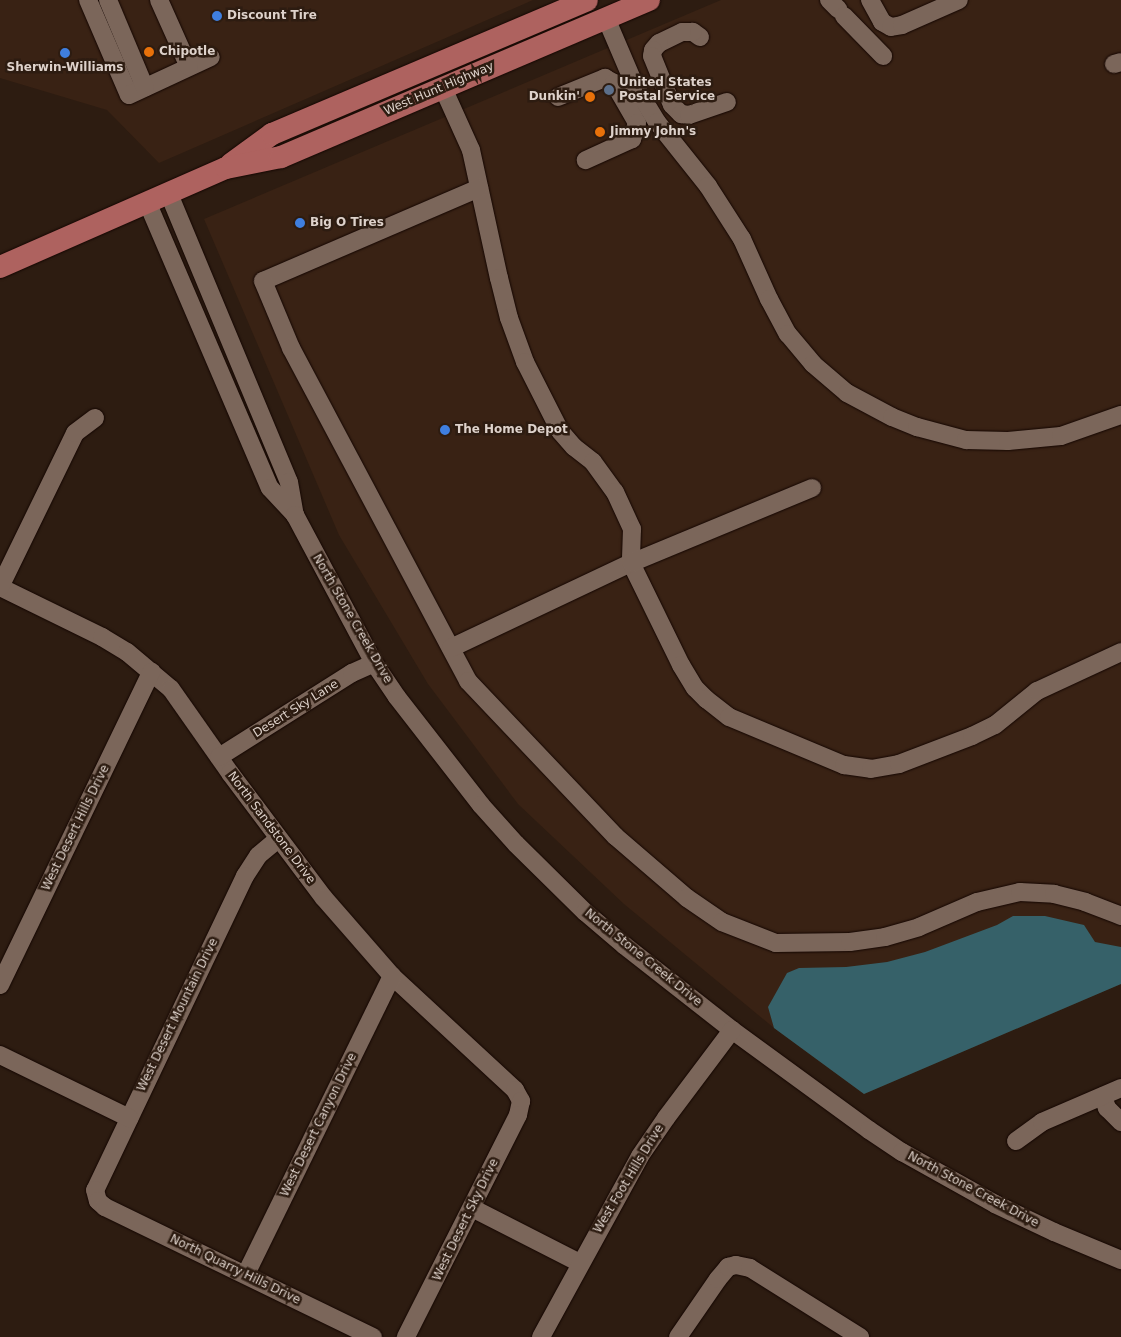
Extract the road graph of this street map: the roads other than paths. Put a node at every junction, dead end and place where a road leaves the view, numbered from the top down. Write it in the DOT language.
graph roads {
  1 [pos="88,0"];
  2 [pos="108,0"];
  3 [pos="159,0"];
  4 [pos="587,0"];
  5 [pos="649,0"];
  6 [pos="870,0"];
  7 [pos="959,0"];
  8 [pos="837,8"];
  9 [pos="606,18"];
  10 [pos="700,37"];
  11 [pos="883,56"];
  12 [pos="211,57"];
  13 [pos="432,66"];
  14 [pos="189,68"];
  15 [pos="146,88"];
  16 [pos="443,88"];
  17 [pos="558,97"];
  18 [pos="728,102"];
  19 [pos="586,160"];
  20 [pos="226,168"];
  21 [pos="479,188"];
  22 [pos="168,194"];
  23 [pos="148,204"];
  24 [pos="0,267"];
  25 [pos="1121,415"];
  26 [pos="95,418"];
  27 [pos="812,488"];
  28 [pos="295,515"];
  29 [pos="631,562"];
  30 [pos="0,587"];
  31 [pos="451,648"];
  32 [pos="1121,652"];
  33 [pos="374,663"];
  34 [pos="151,672"];
  35 [pos="219,757"];
  36 [pos="278,839"];
  37 [pos="1121,916"];
  38 [pos="392,976"];
  39 [pos="0,985"];
  40 [pos="732,1030"];
  41 [pos="0,1055"];
  42 [pos="1121,1088"];
  43 [pos="1103,1096"];
  44 [pos="521,1101"];
  45 [pos="129,1118"];
  46 [pos="1121,1122"];
  47 [pos="1016,1141"];
  48 [pos="98,1201"];
  49 [pos="472,1208"];
  50 [pos="1121,1260"];
  51 [pos="580,1263"];
  52 [pos="246,1274"];
  53 [pos="373,1337"];
  54 [pos="406,1337"];
  55 [pos="541,1337"];
  56 [pos="678,1337"];
  57 [pos="860,1337"];
  1 -- 15 [label="street"];
  2 -- 15 [label="street"];
  3 -- 14 [label="street"];
  4 -- 13 [label="main road, West Hunt Highway"];
  5 -- 9 [label="main road, West Hunt Highway"];
  6 -- 7 [label="street"];
  8 -- 11 [label="street"];
  9 -- 16 [label="main road, West Hunt Highway"];
  9 -- 25 [label="street"];
  10 -- 18 [label="street"];
  12 -- 14 [label="street"];
  13 -- 16 [label="main road"];
  13 -- 20 [label="main road, West Hunt Highway"];
  14 -- 15 [label="street"];
  16 -- 20 [label="main road, West Hunt Highway"];
  16 -- 21 [label="street"];
  17 -- 19 [label="street"];
  20 -- 22 [label="main road, West Hunt Highway"];
  21 -- 29 [label="street"];
  21 -- 31 [label="street"];
  22 -- 23 [label="main road, West Hunt Highway"];
  22 -- 28 [label="street, North Stone Creek Drive"];
  23 -- 24 [label="main road, West Hunt Highway"];
  23 -- 28 [label="street, North Stone Creek Drive"];
  26 -- 30 [label="street"];
  27 -- 29 [label="street"];
  28 -- 33 [label="street, North Stone Creek Drive"];
  29 -- 31 [label="street"];
  29 -- 32 [label="street"];
  30 -- 34 [label="street, North Sandstone Drive"];
  31 -- 37 [label="street"];
  33 -- 35 [label="street, Desert Sky Lane"];
  33 -- 40 [label="street, North Stone Creek Drive"];
  34 -- 35 [label="street, North Sandstone Drive"];
  34 -- 39 [label="street, West Desert Hills Drive"];
  35 -- 36 [label="street, North Sandstone Drive"];
  36 -- 38 [label="street, North Sandstone Drive"];
  36 -- 45 [label="street, West Desert Mountain Drive"];
  38 -- 44 [label="street, North Sandstone Drive"];
  38 -- 52 [label="street, West Desert Canyon Drive"];
  40 -- 50 [label="street, North Stone Creek Drive"];
  40 -- 51 [label="street, West Foot Hills Drive"];
  41 -- 45 [label="street"];
  42 -- 43 [label="street"];
  43 -- 46 [label="street"];
  43 -- 47 [label="street"];
  44 -- 49 [label="street, West Desert Sky Drive"];
  45 -- 48 [label="street, West Desert Mountain Drive"];
  48 -- 52 [label="street, North Quarry Hills Drive"];
  49 -- 51 [label="street"];
  49 -- 54 [label="street, West Desert Sky Drive"];
  51 -- 55 [label="street, West Foot Hills Drive"];
  52 -- 53 [label="street, North Quarry Hills Drive"];
  56 -- 57 [label="street"];
}
